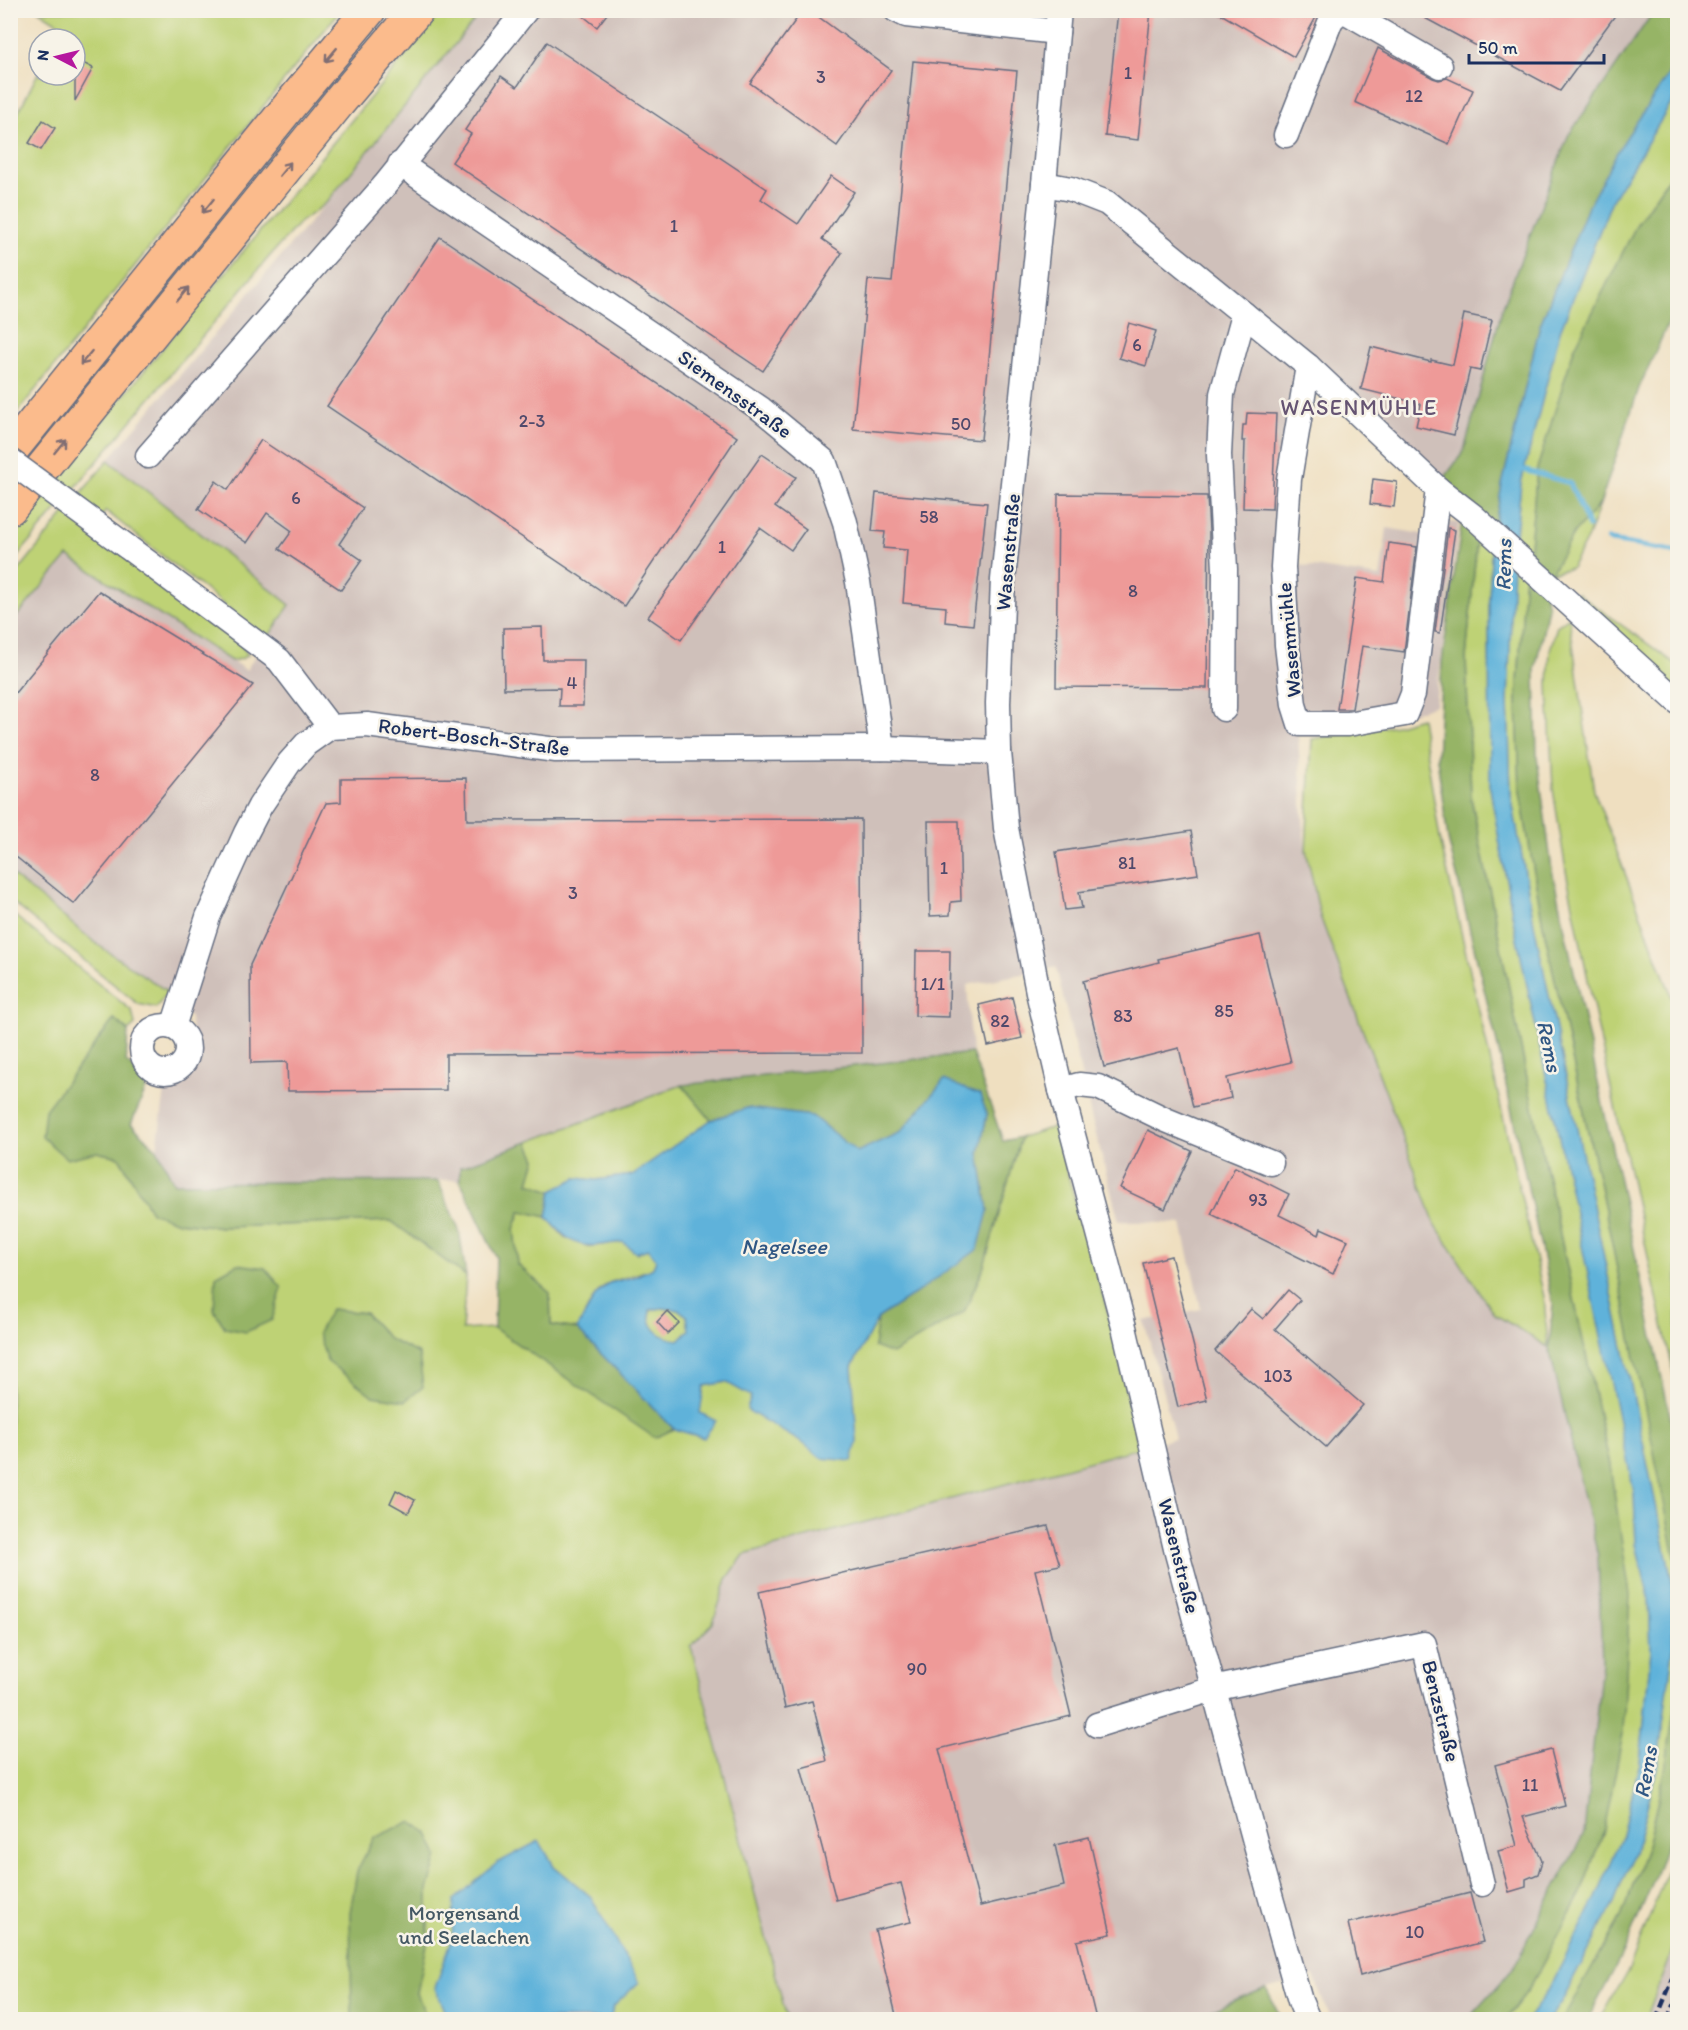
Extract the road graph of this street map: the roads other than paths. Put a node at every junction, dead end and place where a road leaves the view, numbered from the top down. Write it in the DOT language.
graph roads {
  1 [pos="369,10"];
  2 [pos="417,10"];
  3 [pos="526,10"];
  4 [pos="897,10"];
  5 [pos="1342,10"];
  6 [pos="1058,22"];
  7 [pos="1440,66"];
  8 [pos="1286,135"];
  9 [pos="400,164"];
  10 [pos="1044,184"];
  11 [pos="1244,314"];
  12 [pos="1308,366"];
  13 [pos="10,453"];
  14 [pos="148,456"];
  15 [pos="10,461"];
  16 [pos="1438,489"];
  17 [pos="10,508"];
  18 [pos="1677,702"];
  19 [pos="1224,709"];
  20 [pos="330,727"];
  21 [pos="882,748"];
  22 [pos="999,752"];
  23 [pos="173,1027"];
  24 [pos="1061,1090"];
  25 [pos="1271,1163"];
  26 [pos="1213,1689"];
  27 [pos="1096,1725"];
  28 [pos="1482,1884"];
  29 [pos="1308,2019"];
  1 -- 13 [label="highway, one-way"];
  17 -- 2 [label="highway, one-way"];
  3 -- 9 [label="street"];
  4 -- 6 [label="street"];
  5 -- 7 [label="street"];
  5 -- 8 [label="street"];
  6 -- 10 [label="street, Wasenstraße"];
  9 -- 14 [label="street"];
  9 -- 21 [label="street, Siemensstraße"];
  10 -- 11 [label="street"];
  10 -- 22 [label="street, Wasenstraße"];
  11 -- 12 [label="street"];
  11 -- 19 [label="street"];
  12 -- 16 [label="street"];
  12 -- 16 [label="street, Wasenmühle"];
  15 -- 20 [label="street, bridge"];
  16 -- 18 [label="street"];
  20 -- 21 [label="street, Robert-Bosch-Straße"];
  20 -- 23 [label="street"];
  21 -- 22 [label="street, Robert-Bosch-Straße"];
  22 -- 24 [label="street, Wasenstraße"];
  24 -- 25 [label="street"];
  24 -- 26 [label="street, Wasenstraße"];
  26 -- 27 [label="street"];
  26 -- 28 [label="street, Benzstraße"];
  26 -- 29 [label="street, Wasenstraße"];
}
